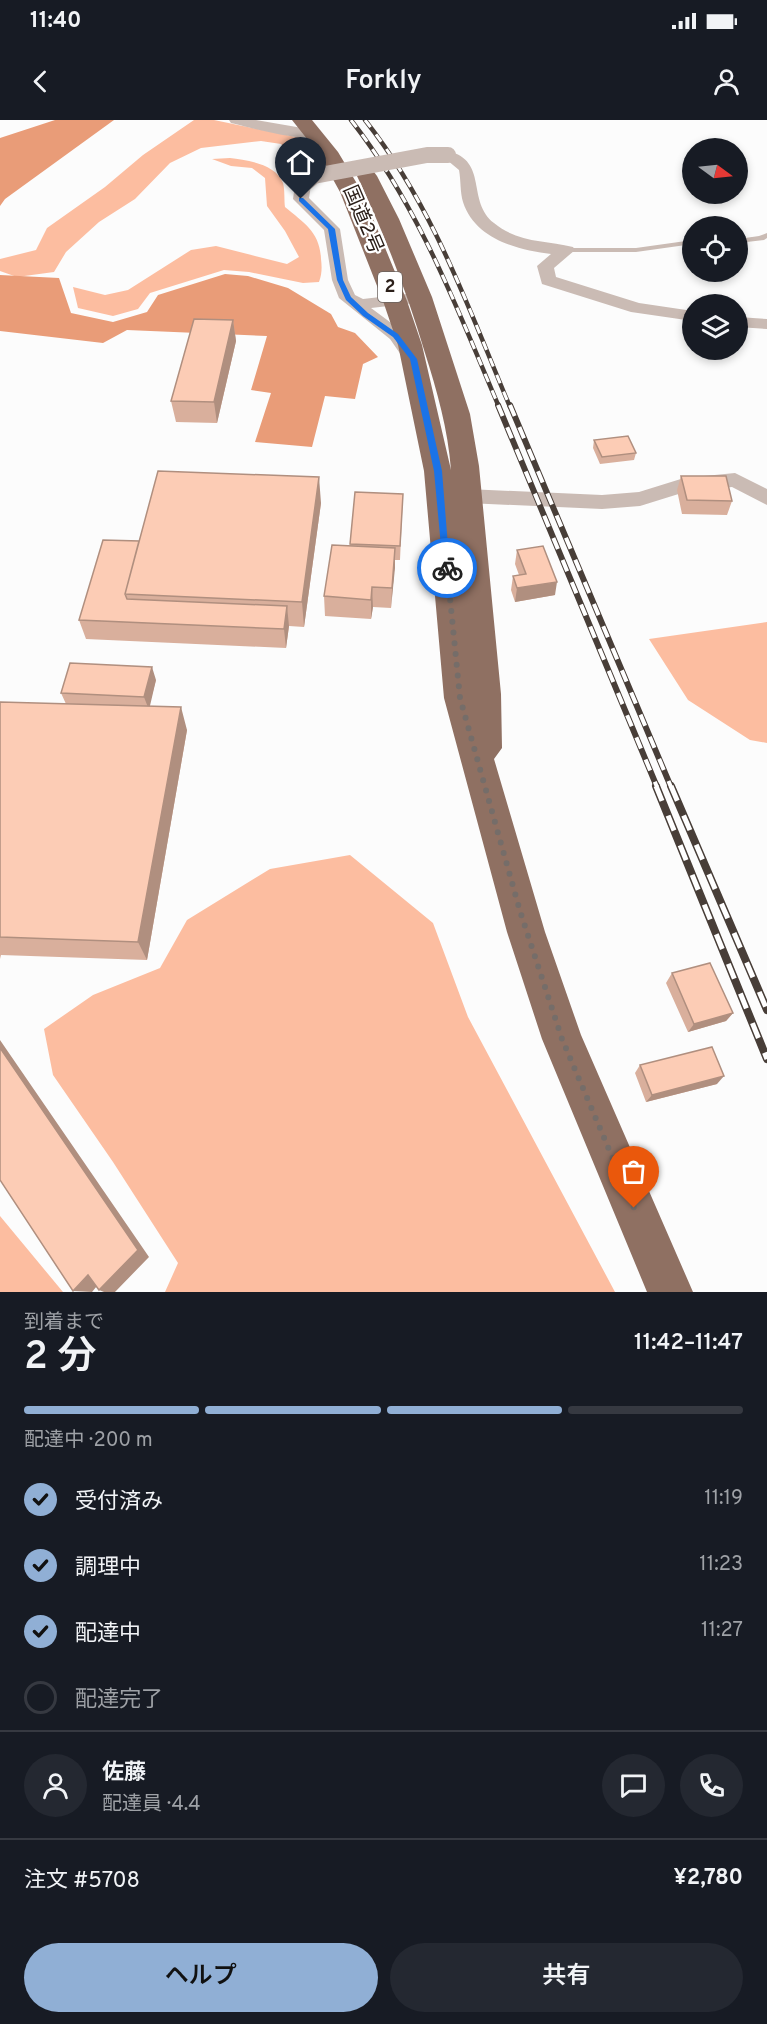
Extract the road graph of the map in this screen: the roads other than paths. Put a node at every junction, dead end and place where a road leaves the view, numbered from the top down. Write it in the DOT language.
graph roads {
  1 [pos="236,120"];
  2 [pos="313,125"];
  3 [pos="767,235"];
  4 [pos="748,240"];
  5 [pos="682,244"];
  6 [pos="567,250"];
  7 [pos="408,299"];
  8 [pos="351,301"];
  9 [pos="682,314"];
  10 [pos="748,323"];
  11 [pos="767,324"];
  12 [pos="418,372"];
  13 [pos="467,496"];
  14 [pos="767,498"];
  15 [pos="485,789"];
  16 [pos="670,1292"];
  1 -- 2 [label="street"];
  2 -- 7 [label="highway, 国道2号 / 2"];
  3 -- 4 [label="lane"];
  5 -- 6 [label="lane"];
  6 -- 8 [label="street, bridge"];
  6 -- 9 [label="street"];
  7 -- 8 [label="street"];
  7 -- 12 [label="highway, 国道2号 / 2"];
  7 -- 13 [label="highway, 国道2号 / 2"];
  8 -- 12 [label="street"];
  10 -- 11 [label="street"];
  12 -- 15 [label="highway, 国道2号 / 2"];
  13 -- 14 [label="street"];
  13 -- 15 [label="highway, 国道2号 / 2"];
  15 -- 16 [label="highway, 国道2号 / 2"];
}
